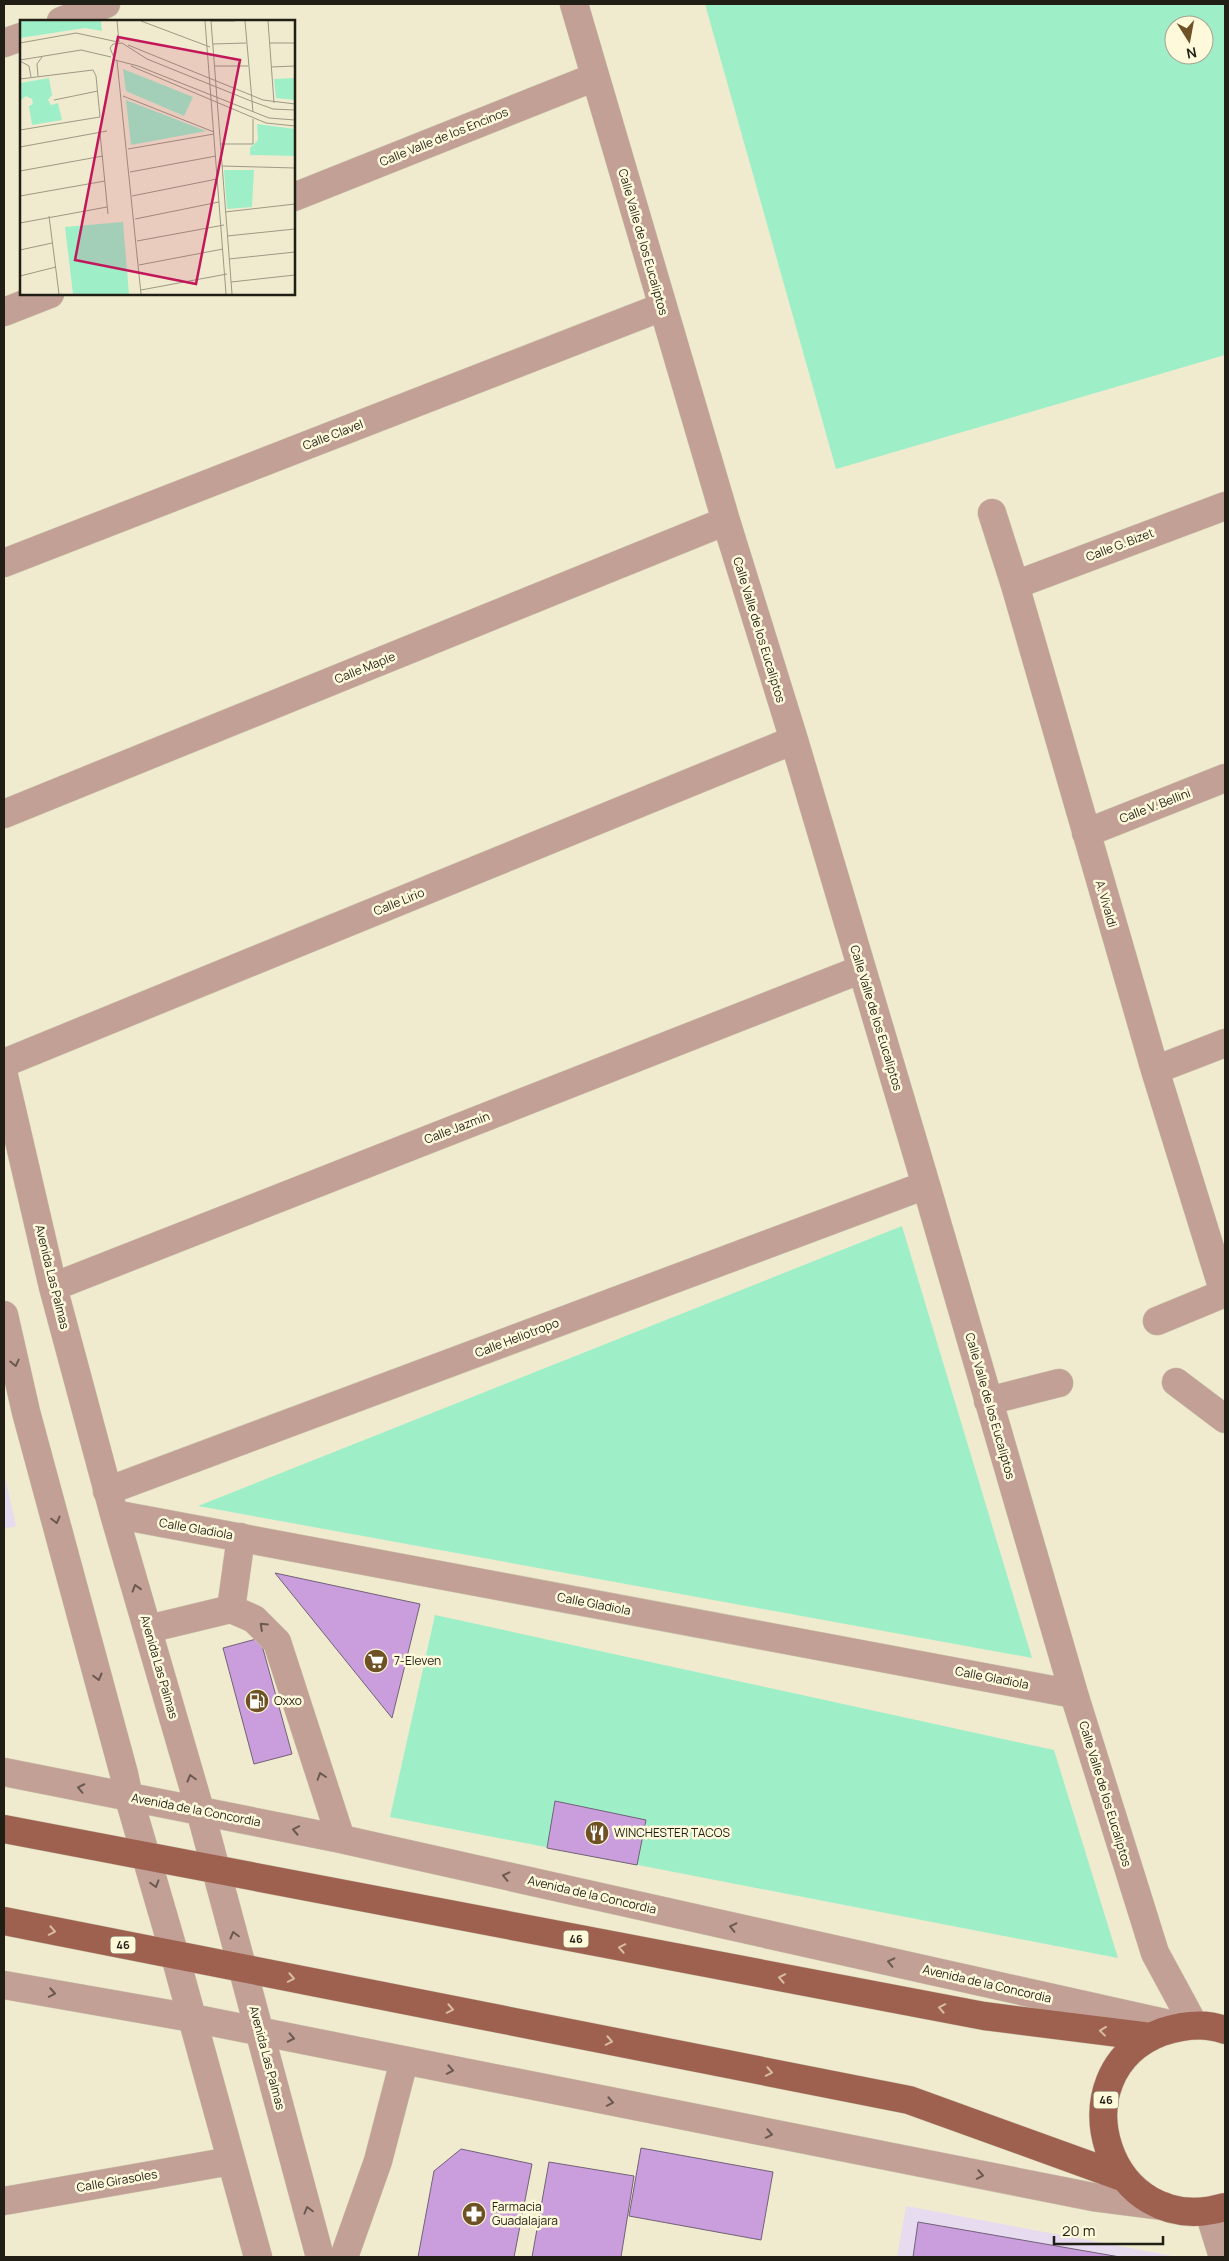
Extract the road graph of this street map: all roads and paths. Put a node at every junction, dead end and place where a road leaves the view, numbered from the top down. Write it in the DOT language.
graph roads {
  1 [pos="106,4"];
  2 [pos="574,4"];
  3 [pos="64,20"];
  4 [pos="20,37"];
  5 [pos="4,44"];
  6 [pos="595,77"];
  7 [pos="295,197"];
  8 [pos="47,295"];
  9 [pos="662,306"];
  10 [pos="4,312"];
  11 [pos="1225,506"];
  12 [pos="992,513"];
  13 [pos="726,521"];
  14 [pos="4,563"];
  15 [pos="1015,585"];
  16 [pos="794,740"];
  17 [pos="1225,778"];
  18 [pos="4,814"];
  19 [pos="1086,833"];
  20 [pos="862,969"];
  21 [pos="1225,1043"];
  22 [pos="4,1063"];
  23 [pos="1155,1070"];
  24 [pos="4,1076"];
  25 [pos="926,1185"];
  26 [pos="53,1287"];
  27 [pos="1224,1293"];
  28 [pos="4,1316"];
  29 [pos="1157,1321"];
  30 [pos="1176,1382"];
  31 [pos="1059,1383"];
  32 [pos="988,1401"];
  33 [pos="15,1414"];
  34 [pos="1225,1419"];
  35 [pos="111,1503"];
  36 [pos="241,1537"];
  37 [pos="231,1609"];
  38 [pos="148,1629"];
  39 [pos="1074,1694"];
  40 [pos="4,1772"];
  41 [pos="129,1798"];
  42 [pos="200,1810"];
  43 [pos="4,1829"];
  44 [pos="341,1839"];
  45 [pos="147,1857"];
  46 [pos="216,1870"];
  47 [pos="4,1921"];
  48 [pos="175,1956"];
  49 [pos="243,1968"];
  50 [pos="4,1984"];
  51 [pos="192,2018"];
  52 [pos="1186,2026"];
  53 [pos="1225,2030"];
  54 [pos="260,2032"];
  55 [pos="1151,2037"];
  56 [pos="404,2061"];
  57 [pos="231,2161"];
  58 [pos="1122,2177"];
  59 [pos="4,2201"];
  60 [pos="1163,2206"];
  61 [pos="1220,2209"];
  62 [pos="258,2257"];
  63 [pos="320,2257"];
  64 [pos="344,2257"];
  65 [pos="1223,2257"];
  1 -- 3 [label="street"];
  2 -- 6 [label="street, Calle Valle de los Eucaliptos"];
  4 -- 5 [label="street"];
  6 -- 7 [label="street, Calle Valle de los Encinos"];
  6 -- 9 [label="street, Calle Valle de los Eucaliptos"];
  8 -- 10 [label="street"];
  9 -- 13 [label="street, Calle Valle de los Eucaliptos"];
  9 -- 14 [label="street, Calle Clavel"];
  11 -- 15 [label="street, Calle G. Bizet"];
  12 -- 15 [label="street, A. Vivaldi"];
  13 -- 16 [label="street, Calle Valle de los Eucaliptos"];
  13 -- 18 [label="street, Calle Maple"];
  15 -- 19 [label="street, A. Vivaldi"];
  16 -- 20 [label="street, Calle Valle de los Eucaliptos"];
  16 -- 22 [label="street, Calle Lirio"];
  17 -- 19 [label="street, Calle V. Bellini"];
  19 -- 23 [label="street, A. Vivaldi"];
  20 -- 25 [label="street, Calle Valle de los Eucaliptos"];
  20 -- 26 [label="street, Calle Jazmín"];
  21 -- 23 [label="street"];
  23 -- 27 [label="street, A. Vivaldi"];
  24 -- 26 [label="street, Avenida Las Palmas"];
  25 -- 32 [label="street, Calle Valle de los Eucaliptos"];
  25 -- 35 [label="street, Calle Heliotropo"];
  26 -- 35 [label="street, Avenida Las Palmas"];
  27 -- 29 [label="street"];
  28 -- 33 [label="street, one-way"];
  30 -- 34 [label="street"];
  31 -- 32 [label="street"];
  32 -- 39 [label="street, Calle Valle de los Eucaliptos"];
  33 -- 41 [label="street, one-way"];
  35 -- 36 [label="street, Calle Gladiola"];
  38 -- 35 [label="street, Avenida Las Palmas, one-way"];
  36 -- 37 [label="street"];
  36 -- 39 [label="street, Calle Gladiola"];
  37 -- 38 [label="street"];
  44 -- 37 [label="street, one-way"];
  42 -- 38 [label="street, Avenida Las Palmas, one-way"];
  39 -- 52 [label="street, Calle Valle de los Eucaliptos"];
  41 -- 40 [label="street, Avenida de la Concordia, one-way"];
  41 -- 42 [label="street, Avenida de la Concordia"];
  41 -- 45 [label="street"];
  44 -- 42 [label="street, Avenida de la Concordia, one-way"];
  42 -- 46 [label="street, Avenida Las Palmas"];
  43 -- 45 [label="main road, Avenida de la Concordia / 46"];
  52 -- 44 [label="street, Avenida de la Concordia, one-way"];
  45 -- 46 [label="main road, Avenida de la Concordia / 46"];
  45 -- 48 [label="street, one-way"];
  49 -- 46 [label="street, Avenida Las Palmas, one-way"];
  55 -- 46 [label="main road, Avenida de la Concordia / 46, one-way"];
  47 -- 48 [label="main road, 46, one-way"];
  48 -- 49 [label="main road, 46"];
  48 -- 51 [label="street"];
  49 -- 54 [label="street, Avenida Las Palmas"];
  49 -- 58 [label="main road, 46, one-way"];
  50 -- 51 [label="street, one-way"];
  51 -- 54 [label="street"];
  51 -- 57 [label="street"];
  52 -- 53 [label="main road"];
  52 -- 55 [label="main road, 46"];
  54 -- 56 [label="street, one-way"];
  63 -- 54 [label="street, Avenida Las Palmas, one-way"];
  55 -- 58 [label="main road, 46"];
  56 -- 60 [label="street, one-way"];
  56 -- 64 [label="street"];
  57 -- 59 [label="street, Calle Girasoles"];
  57 -- 62 [label="street"];
  58 -- 60 [label="main road, 46"];
  60 -- 61 [label="main road, 46"];
  61 -- 65 [label="street"];
}
